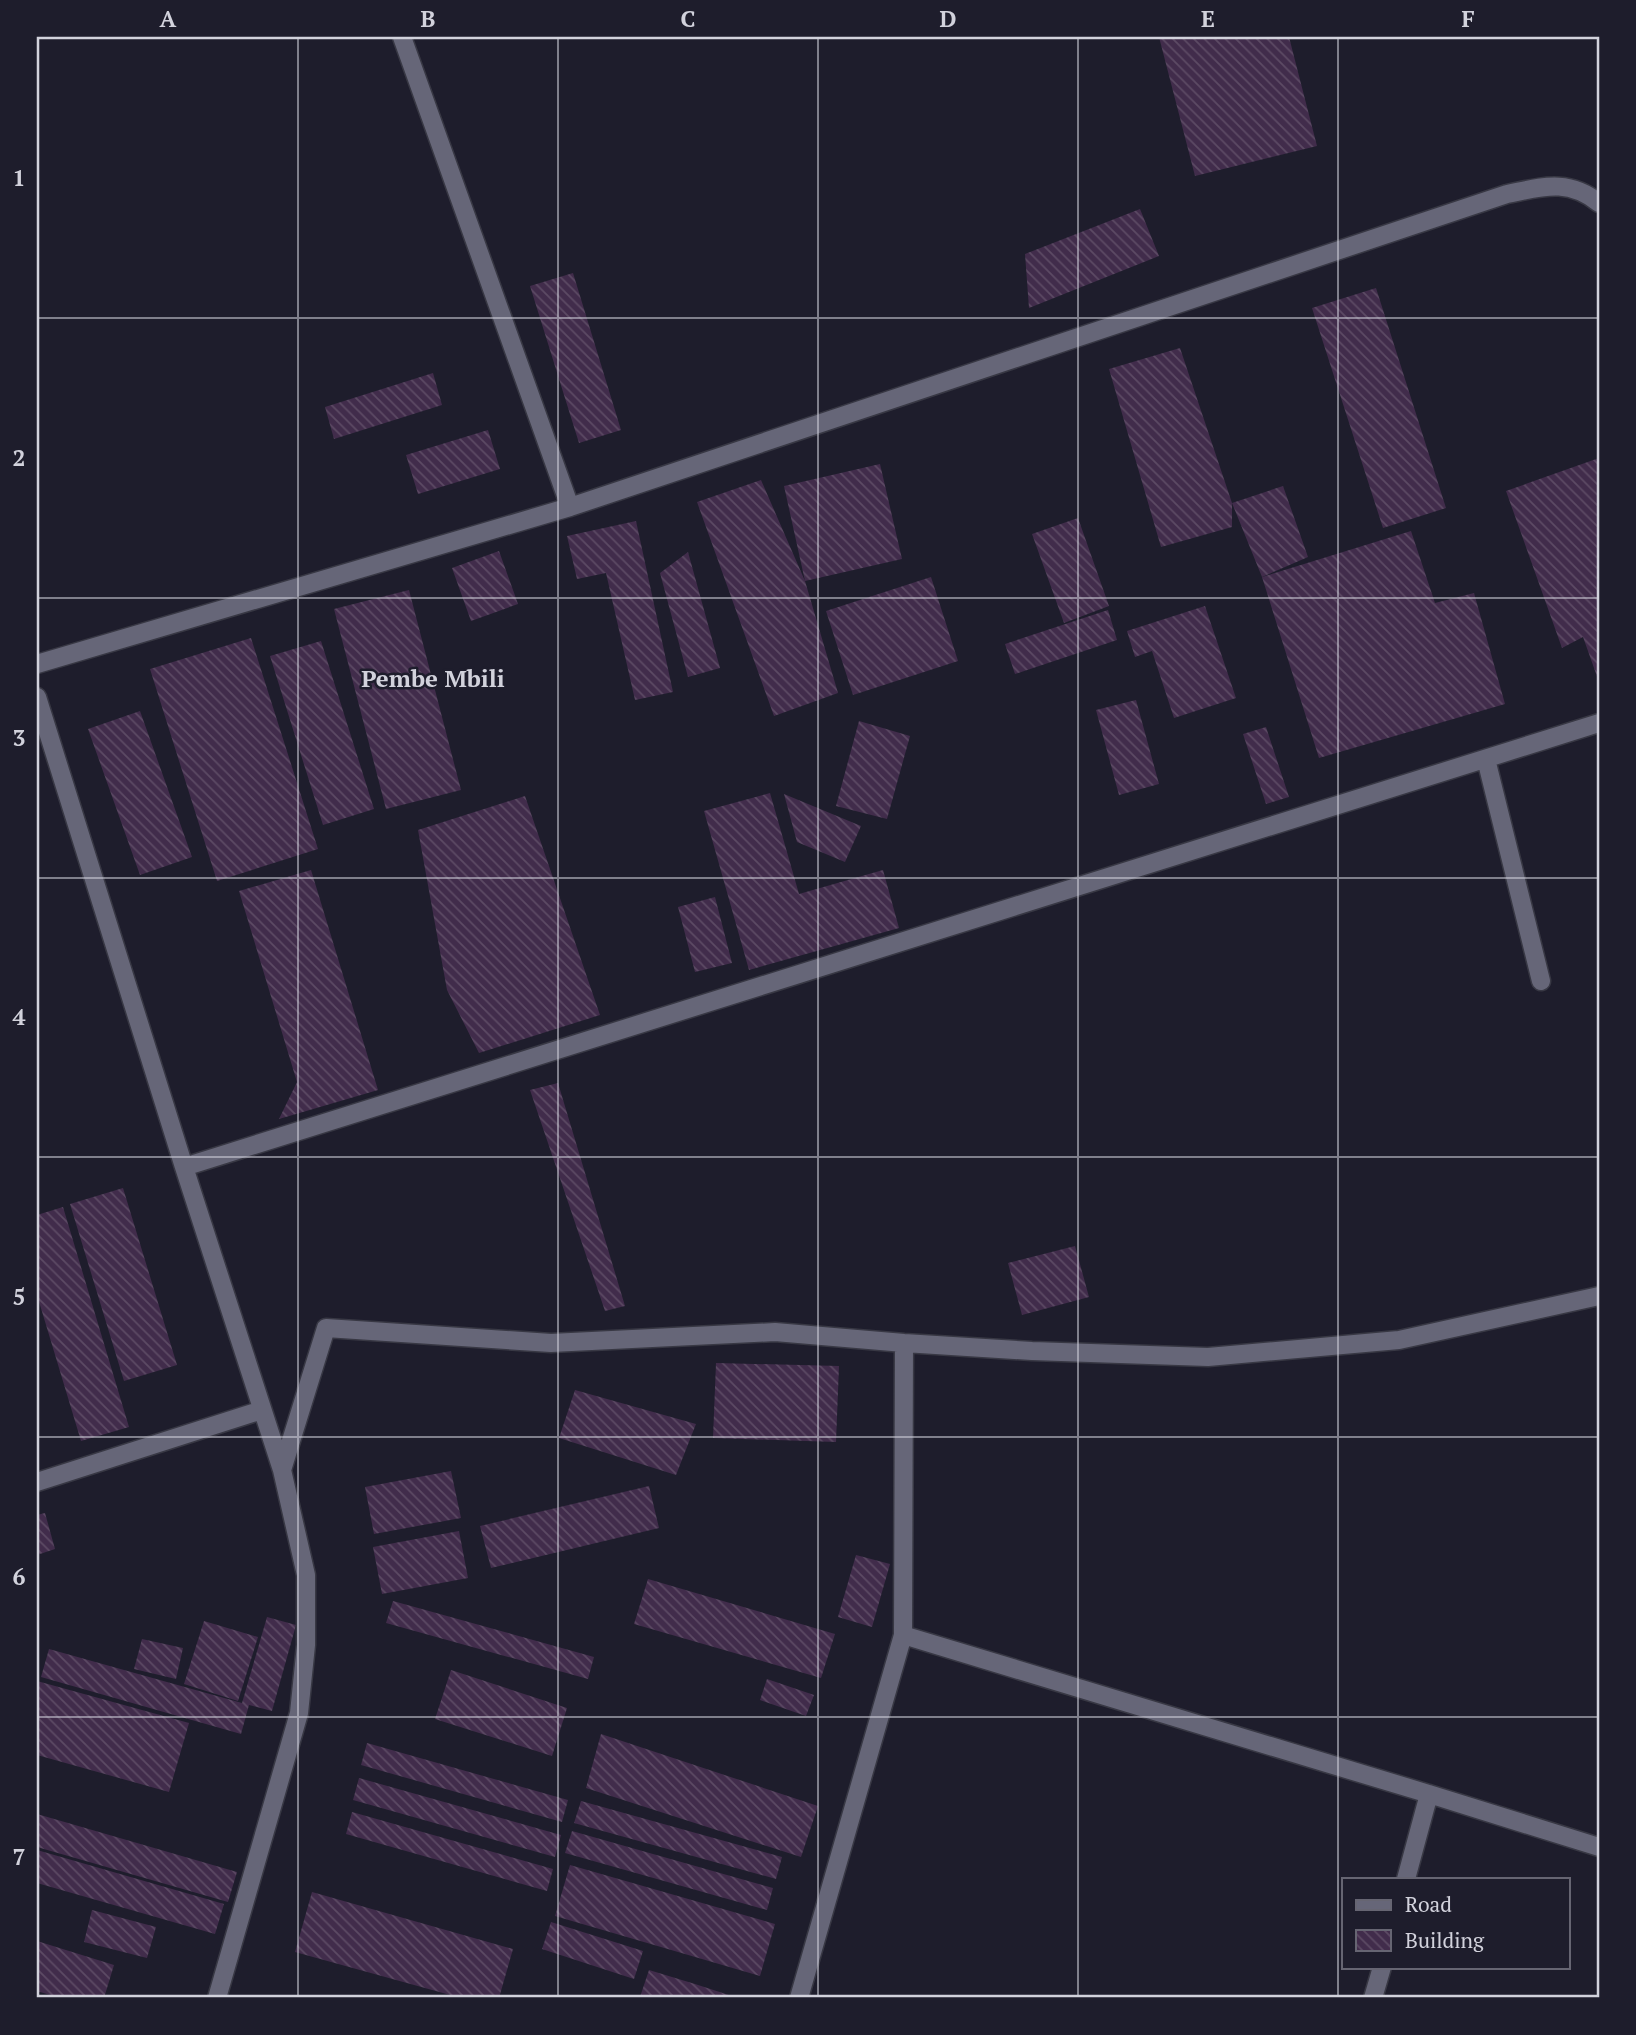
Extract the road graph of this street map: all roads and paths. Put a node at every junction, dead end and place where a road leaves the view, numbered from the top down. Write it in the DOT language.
graph roads {
  1 [pos="402,37"];
  2 [pos="1599,203"];
  3 [pos="570,507"];
  4 [pos="37,664"];
  5 [pos="37,697"];
  6 [pos="1599,723"];
  7 [pos="1486,759"];
  8 [pos="1541,981"];
  9 [pos="184,1167"];
  10 [pos="1599,1296"];
  11 [pos="904,1343"];
  12 [pos="262,1410"];
  13 [pos="282,1470"];
  14 [pos="37,1482"];
  15 [pos="903,1635"];
  16 [pos="1429,1794"];
  17 [pos="1599,1847"];
  18 [pos="1406,1878"];
  19 [pos="1382,1968"];
  20 [pos="217,1998"];
  21 [pos="799,1998"];
  22 [pos="1373,1998"];
  1 -- 3 [label="street"];
  2 -- 3 [label="street"];
  3 -- 4 [label="street"];
  5 -- 9 [label="street"];
  6 -- 7 [label="street"];
  7 -- 8 [label="street"];
  7 -- 9 [label="street"];
  9 -- 12 [label="street"];
  10 -- 11 [label="street"];
  11 -- 13 [label="street"];
  11 -- 15 [label="street"];
  12 -- 13 [label="street"];
  12 -- 14 [label="street"];
  13 -- 20 [label="street"];
  15 -- 16 [label="street"];
  15 -- 21 [label="street"];
  16 -- 17 [label="street"];
  16 -- 18 [label="street"];
  19 -- 22 [label="street"];
}
